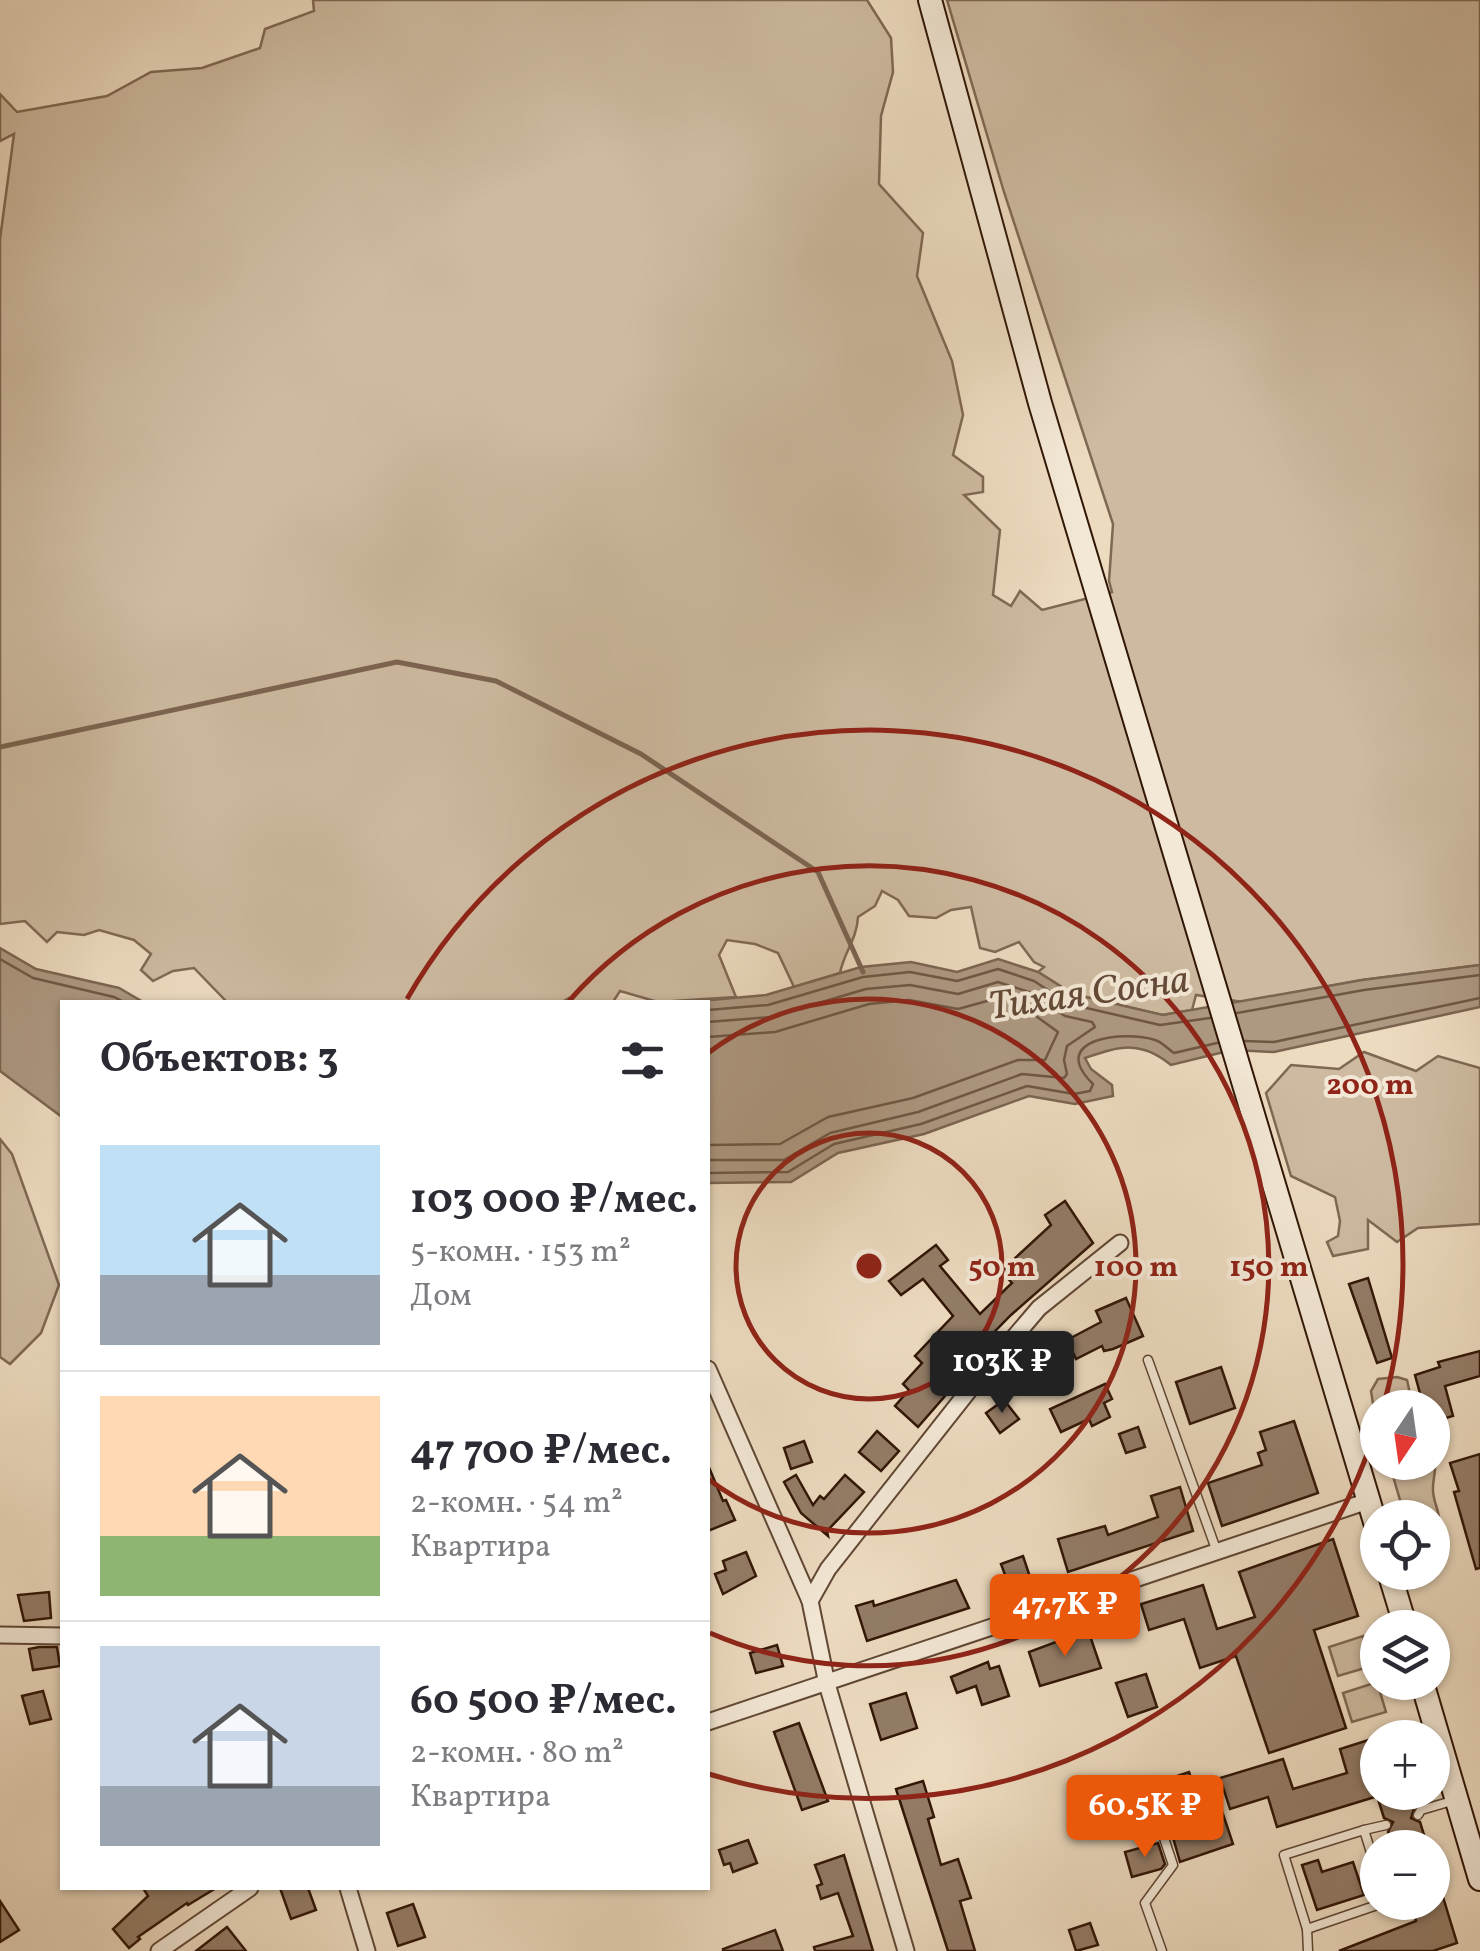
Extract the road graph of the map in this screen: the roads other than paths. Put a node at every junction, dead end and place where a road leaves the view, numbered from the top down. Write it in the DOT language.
graph roads {
  1 [pos="930,0"];
  2 [pos="1120,1243"];
  3 [pos="1148,1360"];
  4 [pos="710,1374"];
  5 [pos="1368,1500"];
  6 [pos="1360,1504"];
  7 [pos="1217,1552"];
  8 [pos="810,1601"];
  9 [pos="0,1635"];
  10 [pos="60,1636"];
  11 [pos="827,1684"];
  12 [pos="1427,1700"];
  13 [pos="710,1721"];
  14 [pos="1456,1800"];
  15 [pos="1418,1815"];
  16 [pos="1386,1825"];
  17 [pos="1364,1830"];
  18 [pos="1360,1831"];
  19 [pos="1163,1835"];
  20 [pos="1480,1879"];
  21 [pos="247,1890"];
  22 [pos="349,1890"];
  23 [pos="1360,1911"];
  24 [pos="1307,1929"];
  25 [pos="903,1950"];
  26 [pos="159,1951"];
  27 [pos="368,1951"];
  28 [pos="1162,1951"];
  29 [pos="1308,1951"];
  1 -- 5 [label="main road"];
  2 -- 8 [label="street"];
  3 -- 7 [label="lane"];
  4 -- 8 [label="street"];
  6 -- 7 [label="street"];
  7 -- 11 [label="street"];
  8 -- 11 [label="street"];
  9 -- 10 [label="street"];
  11 -- 13 [label="street"];
  11 -- 25 [label="street"];
  12 -- 14 [label="main road"];
  14 -- 15 [label="lane"];
  14 -- 20 [label="main road"];
  16 -- 17 [label="lane"];
  18 -- 24 [label="lane"];
  19 -- 28 [label="lane"];
  21 -- 26 [label="street"];
  22 -- 27 [label="street"];
  23 -- 24 [label="lane"];
  24 -- 29 [label="lane"];
}
